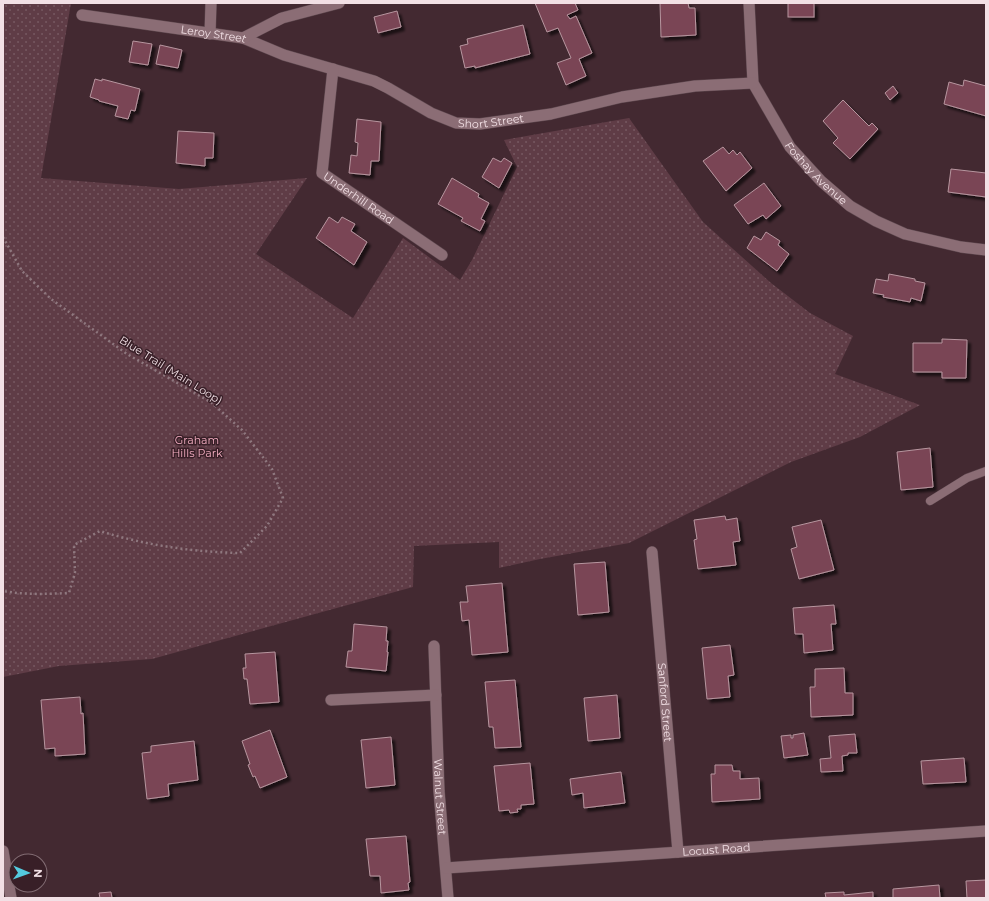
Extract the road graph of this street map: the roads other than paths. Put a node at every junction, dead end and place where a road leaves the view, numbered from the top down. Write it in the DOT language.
graph roads {
  1 [pos="212,3"];
  2 [pos="339,3"];
  3 [pos="749,3"];
  4 [pos="82,15"];
  5 [pos="210,34"];
  6 [pos="243,38"];
  7 [pos="333,69"];
  8 [pos="752,83"];
  9 [pos="986,250"];
  10 [pos="442,255"];
  11 [pos="986,471"];
  12 [pos="930,501"];
  13 [pos="652,552"];
  14 [pos="434,646"];
  15 [pos="436,695"];
  16 [pos="331,700"];
  17 [pos="986,832"];
  18 [pos="3,851"];
  19 [pos="678,852"];
  20 [pos="446,868"];
  21 [pos="11,898"];
  22 [pos="448,898"];
  1 -- 5 [label="street"];
  2 -- 6 [label="street, Leroy Street"];
  3 -- 8 [label="street, Foshay Avenue"];
  4 -- 5 [label="street, Leroy Street"];
  5 -- 6 [label="street, Leroy Street"];
  6 -- 7 [label="street, Short Street"];
  7 -- 8 [label="street, Short Street"];
  7 -- 10 [label="street, Underhill Road"];
  8 -- 9 [label="street, Foshay Avenue"];
  11 -- 12 [label="lane"];
  13 -- 19 [label="street, Sanford Street"];
  14 -- 15 [label="street, Walnut Street"];
  15 -- 16 [label="street"];
  15 -- 20 [label="street, Walnut Street"];
  17 -- 19 [label="street, Locust Road"];
  18 -- 21 [label="street"];
  19 -- 20 [label="street, Locust Road"];
  20 -- 22 [label="street, Walnut Street"];
}
